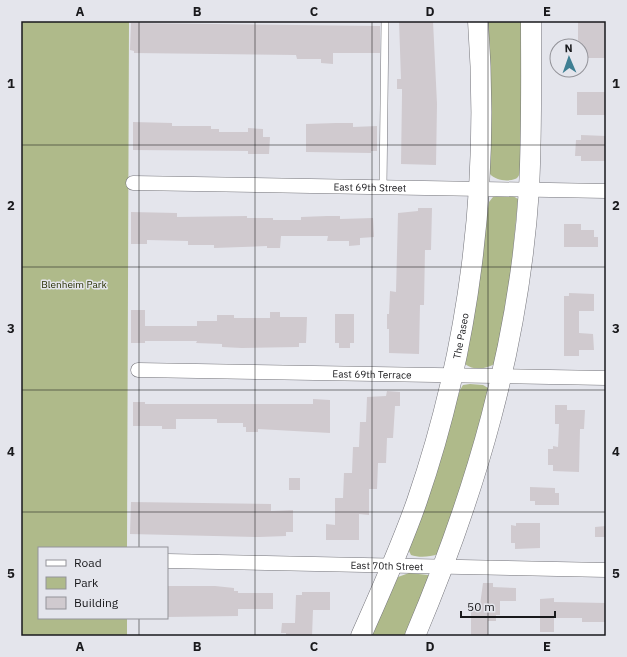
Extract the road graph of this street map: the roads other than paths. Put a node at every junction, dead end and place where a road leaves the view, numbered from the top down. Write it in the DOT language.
graph roads {
  1 [pos="384,21"];
  2 [pos="478,21"];
  3 [pos="531,21"];
  4 [pos="133,183"];
  5 [pos="383,187"];
  6 [pos="480,189"];
  7 [pos="528,190"];
  8 [pos="606,191"];
  9 [pos="138,370"];
  10 [pos="453,376"];
  11 [pos="503,377"];
  12 [pos="606,378"];
  13 [pos="168,561"];
  14 [pos="392,566"];
  15 [pos="444,568"];
  16 [pos="606,570"];
  17 [pos="361,636"];
  18 [pos="415,636"];
  1 -- 5 [label="lane"];
  2 -- 6 [label="main road, The Paseo"];
  3 -- 7 [label="main road"];
  4 -- 5 [label="street, East 69th Street"];
  5 -- 6 [label="street, East 69th Street"];
  6 -- 7 [label="street, East 69th Street"];
  6 -- 10 [label="main road, The Paseo"];
  7 -- 8 [label="street, East 69th Street"];
  7 -- 11 [label="main road"];
  9 -- 10 [label="street, East 69th Terrace"];
  10 -- 11 [label="street, East 69th Terrace"];
  10 -- 14 [label="main road, The Paseo"];
  11 -- 12 [label="street, East 69th Terrace"];
  11 -- 15 [label="main road"];
  13 -- 14 [label="street, East 70th Street"];
  14 -- 15 [label="street, East 70th Street"];
  14 -- 17 [label="main road, The Paseo"];
  15 -- 16 [label="street, East 70th Street"];
  15 -- 18 [label="main road"];
}
